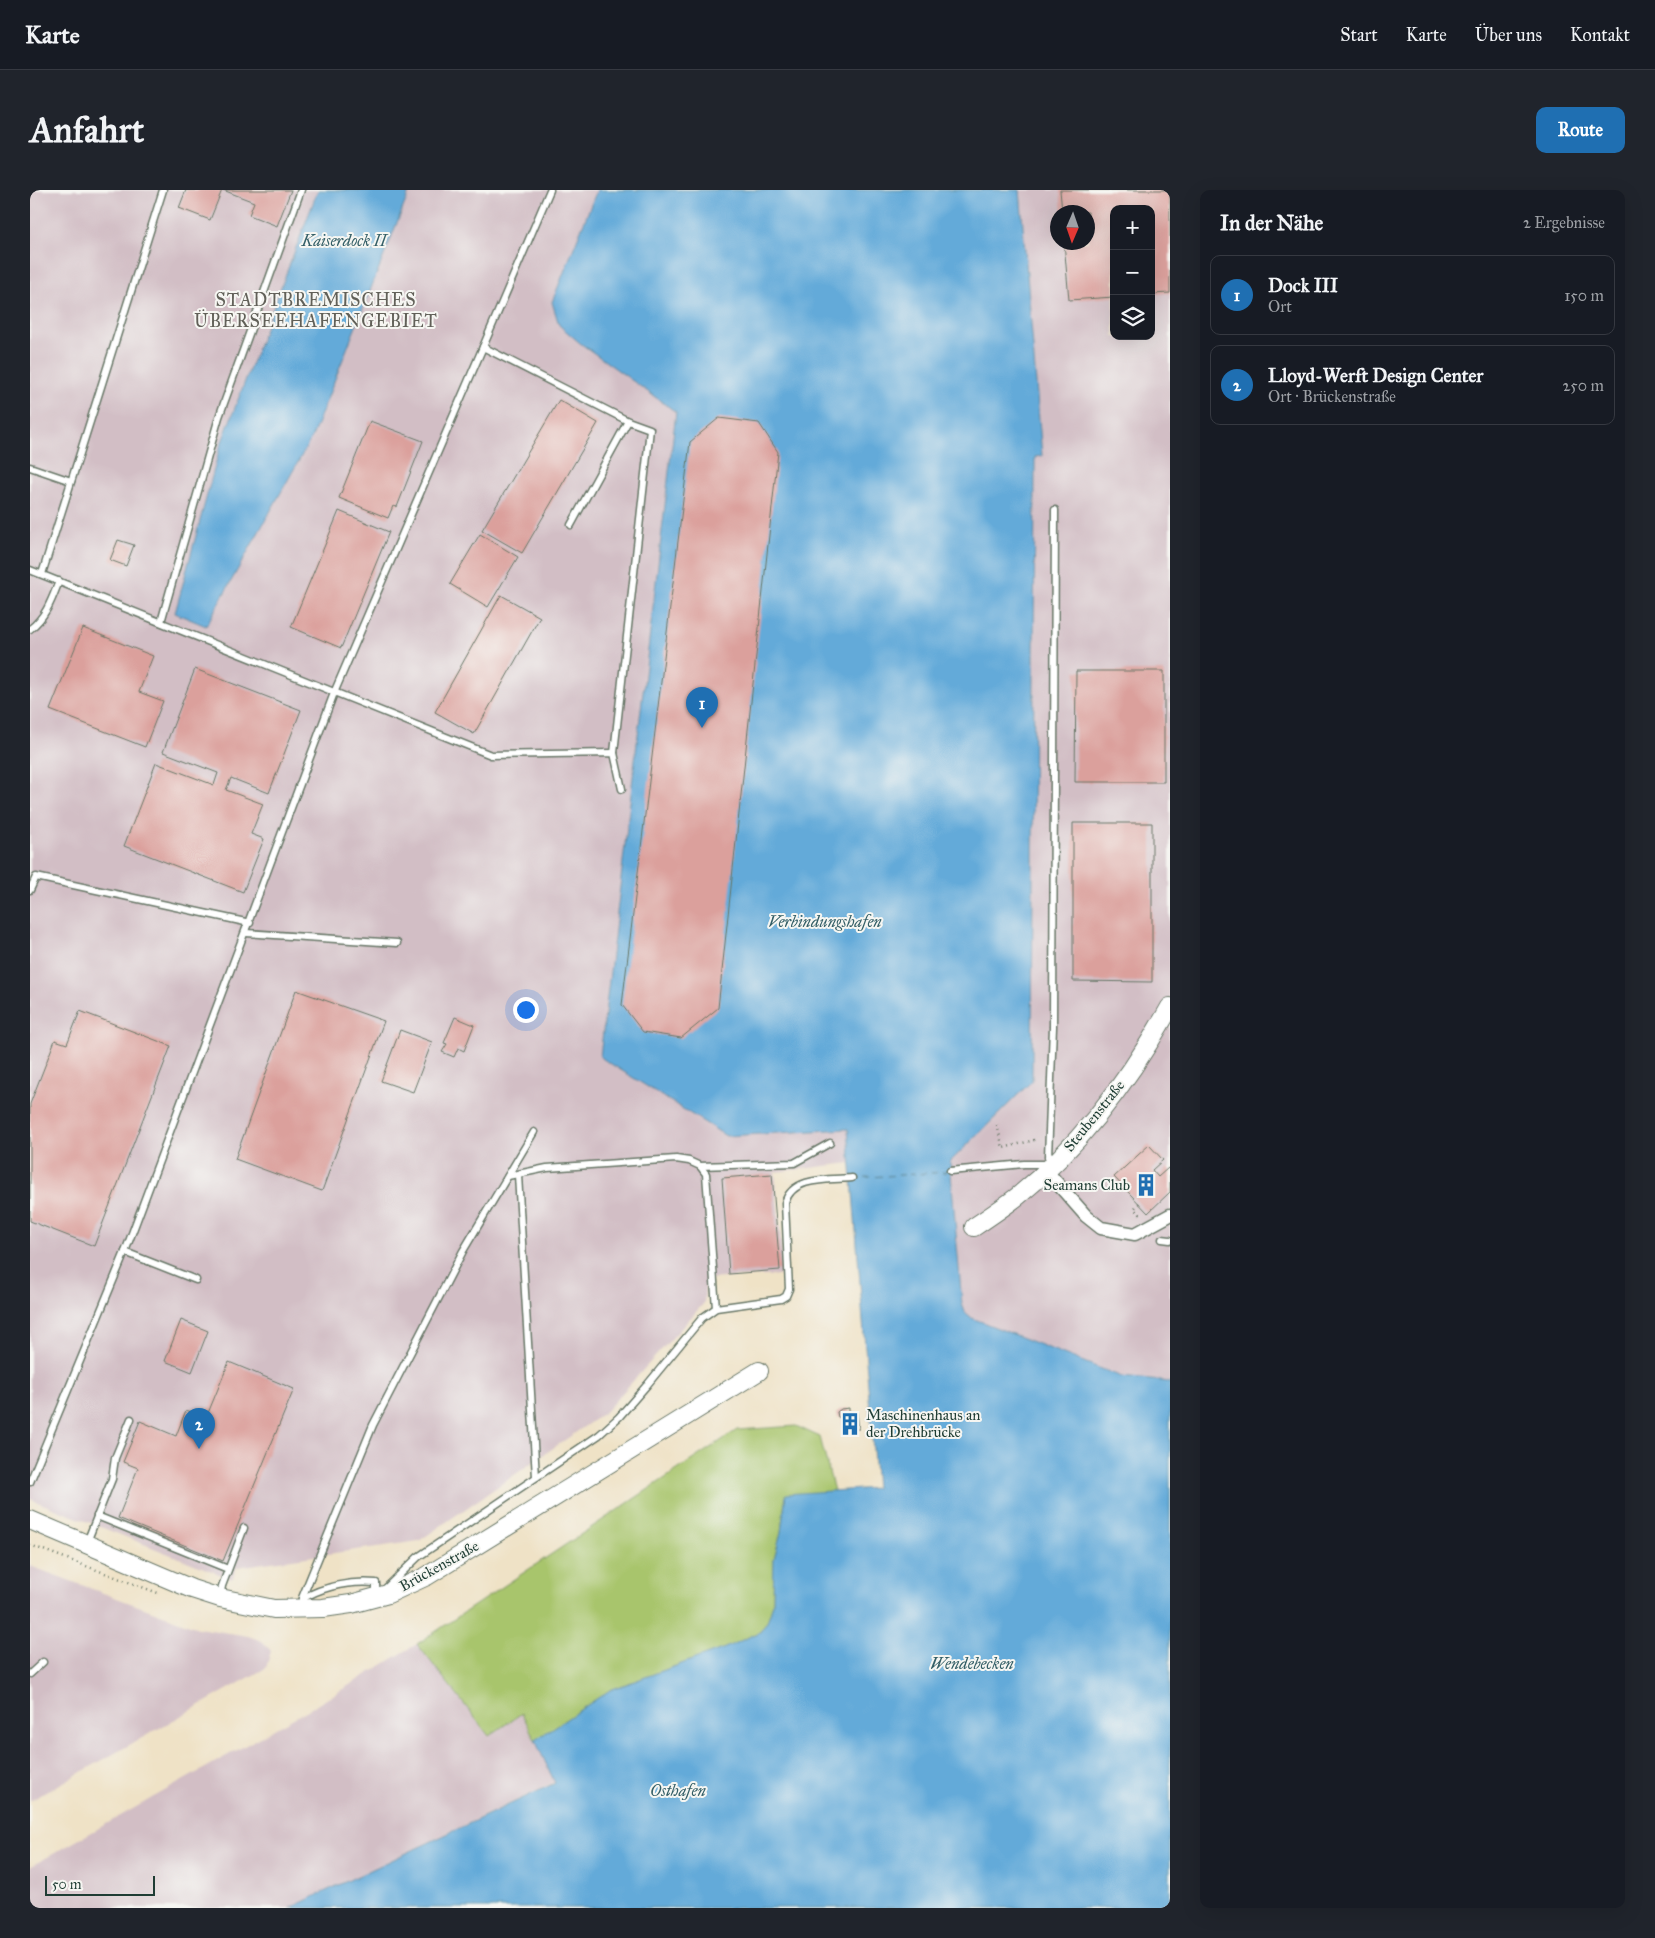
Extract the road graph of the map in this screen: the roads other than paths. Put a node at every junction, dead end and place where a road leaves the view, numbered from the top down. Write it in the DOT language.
graph roads {
  1 [pos="164,190"];
  2 [pos="301,190"];
  3 [pos="550,190"];
  4 [pos="483,347"];
  5 [pos="628,421"];
  6 [pos="30,467"];
  7 [pos="71,481"];
  8 [pos="1055,510"];
  9 [pos="571,525"];
  10 [pos="30,570"];
  11 [pos="42,574"];
  12 [pos="59,581"];
  13 [pos="161,622"];
  14 [pos="30,630"];
  15 [pos="334,693"];
  16 [pos="614,753"];
  17 [pos="622,789"];
  18 [pos="30,890"];
  19 [pos="250,923"];
  20 [pos="246,933"];
  21 [pos="397,943"];
  22 [pos="1170,1006"];
  23 [pos="534,1132"];
  24 [pos="830,1143"];
  25 [pos="1052,1165"];
  26 [pos="700,1166"];
  27 [pos="950,1171"];
  28 [pos="518,1175"];
  29 [pos="508,1176"];
  30 [pos="852,1178"];
  31 [pos="1170,1215"];
  32 [pos="974,1227"];
  33 [pos="1162,1239"];
  34 [pos="1170,1240"];
  35 [pos="125,1252"];
  36 [pos="196,1280"];
  37 [pos="716,1308"];
  38 [pos="759,1371"];
  39 [pos="131,1419"];
  40 [pos="536,1477"];
  41 [pos="30,1482"];
  42 [pos="97,1516"];
  43 [pos="30,1520"];
  44 [pos="244,1528"];
  45 [pos="86,1544"];
  46 [pos="228,1569"];
  47 [pos="376,1597"];
  48 [pos="220,1598"];
  49 [pos="300,1604"];
  50 [pos="43,1662"];
  51 [pos="30,1674"];
  1 -- 7 [label="lane"];
  2 -- 13 [label="lane"];
  3 -- 4 [label="lane"];
  4 -- 5 [label="lane"];
  4 -- 15 [label="lane"];
  5 -- 9 [label="lane"];
  5 -- 16 [label="lane"];
  6 -- 7 [label="lane"];
  7 -- 11 [label="lane"];
  8 -- 25 [label="lane"];
  10 -- 11 [label="lane"];
  11 -- 12 [label="lane"];
  12 -- 13 [label="lane"];
  12 -- 14 [label="lane"];
  13 -- 15 [label="lane"];
  15 -- 16 [label="lane"];
  15 -- 19 [label="lane"];
  16 -- 17 [label="lane"];
  18 -- 19 [label="lane"];
  19 -- 20 [label="lane"];
  20 -- 21 [label="lane"];
  20 -- 35 [label="lane"];
  22 -- 25 [label="street, Steubenstraße"];
  23 -- 29 [label="lane"];
  24 -- 26 [label="lane"];
  25 -- 27 [label="lane"];
  25 -- 31 [label="street"];
  25 -- 32 [label="street, Steubenstraße"];
  26 -- 28 [label="lane"];
  26 -- 37 [label="lane"];
  28 -- 29 [label="lane"];
  28 -- 40 [label="lane"];
  29 -- 49 [label="lane"];
  30 -- 37 [label="lane"];
  33 -- 34 [label="lane"];
  35 -- 36 [label="lane"];
  35 -- 41 [label="lane"];
  37 -- 40 [label="lane"];
  38 -- 47 [label="street, Brückenstraße"];
  39 -- 42 [label="lane"];
  40 -- 47 [label="lane"];
  42 -- 45 [label="lane"];
  42 -- 46 [label="lane"];
  43 -- 45 [label="street, Brückenstraße"];
  44 -- 46 [label="lane"];
  45 -- 48 [label="street, Brückenstraße"];
  46 -- 48 [label="lane"];
  47 -- 49 [label="street, Brückenstraße"];
  48 -- 49 [label="street, Brückenstraße"];
  50 -- 51 [label="lane"];
}
